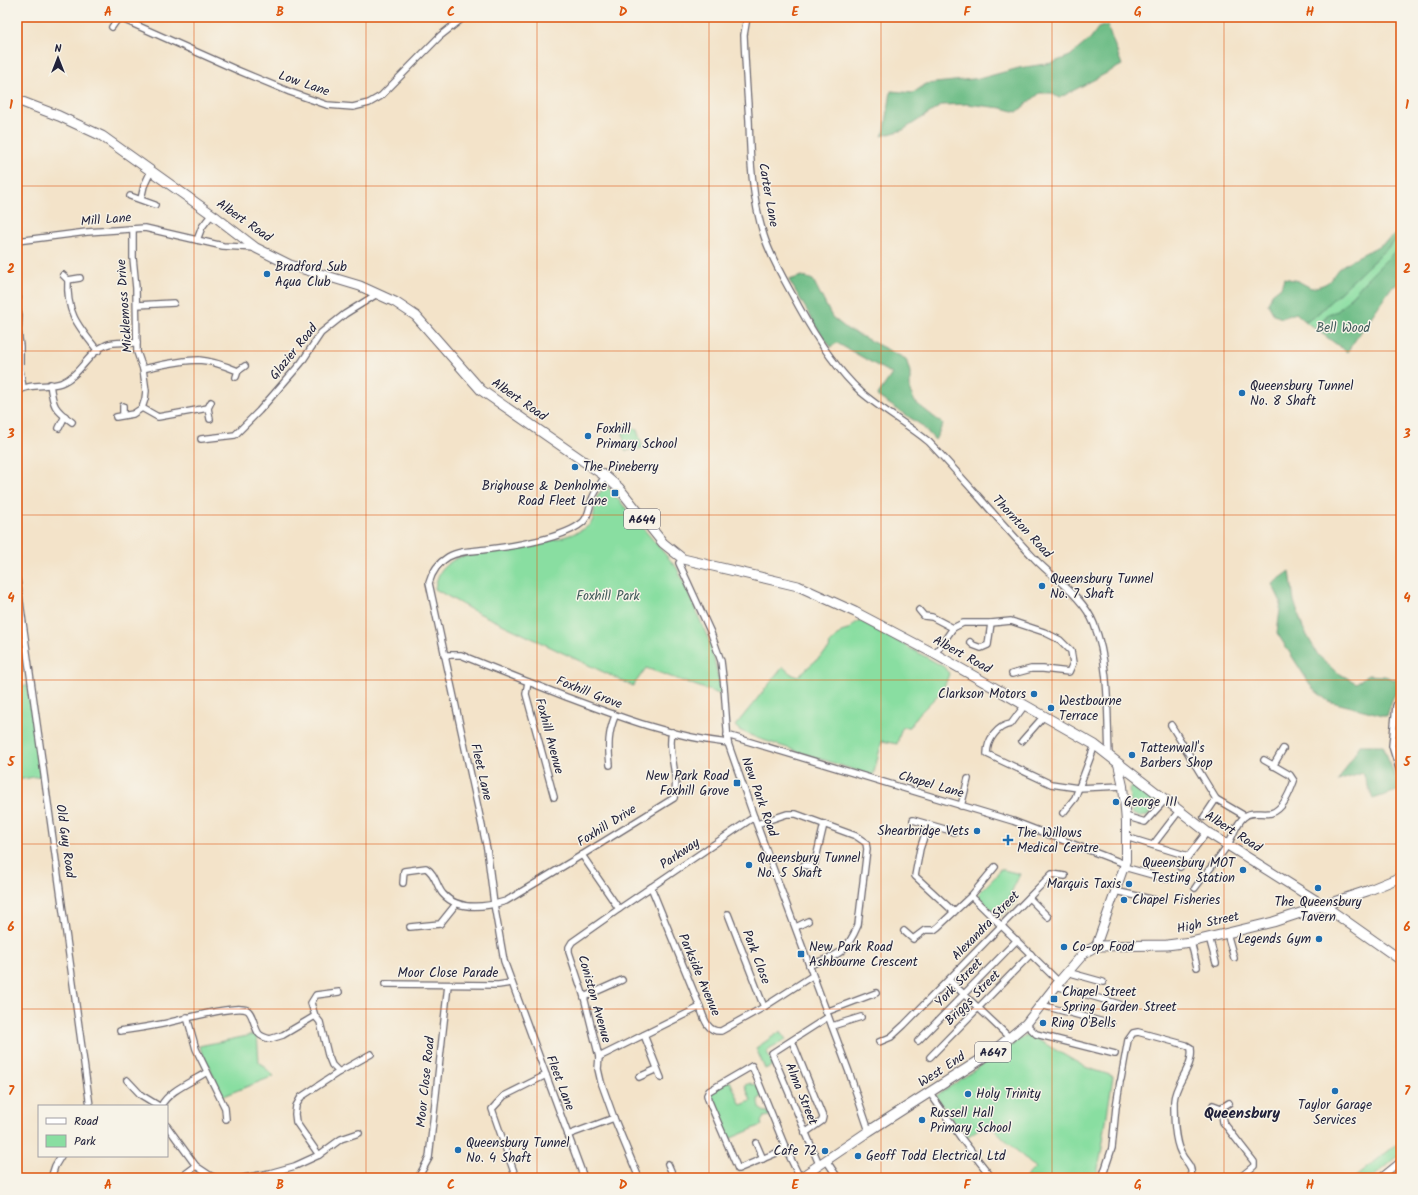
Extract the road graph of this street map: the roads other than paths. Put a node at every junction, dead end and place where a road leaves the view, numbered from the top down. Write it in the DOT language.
graph roads {
  1 [pos="118,17"];
  2 [pos="464,17"];
  3 [pos="747,17"];
  4 [pos="112,27"];
  5 [pos="17,100"];
  6 [pos="151,171"];
  7 [pos="130,196"];
  8 [pos="141,199"];
  9 [pos="154,205"];
  10 [pos="212,214"];
  11 [pos="133,229"];
  12 [pos="197,240"];
  13 [pos="17,242"];
  14 [pos="256,248"];
  15 [pos="62,275"];
  16 [pos="80,278"];
  17 [pos="68,280"];
  18 [pos="377,294"];
  19 [pos="174,303"];
  20 [pos="137,305"];
  21 [pos="17,310"];
  22 [pos="137,343"];
  23 [pos="98,351"];
  24 [pos="245,366"];
  25 [pos="143,369"];
  26 [pos="238,371"];
  27 [pos="236,377"];
  28 [pos="848,378"];
  29 [pos="50,384"];
  30 [pos="23,387"];
  31 [pos="17,392"];
  32 [pos="211,402"];
  33 [pos="123,406"];
  34 [pos="142,408"];
  35 [pos="208,408"];
  36 [pos="123,415"];
  37 [pos="65,416"];
  38 [pos="116,416"];
  39 [pos="210,419"];
  40 [pos="72,422"];
  41 [pos="58,428"];
  42 [pos="201,439"];
  43 [pos="605,476"];
  44 [pos="682,559"];
  45 [pos="17,580"];
  46 [pos="919,610"];
  47 [pos="991,623"];
  48 [pos="953,628"];
  49 [pos="970,642"];
  50 [pos="935,654"];
  51 [pos="444,655"];
  52 [pos="1012,674"];
  53 [pos="528,682"];
  54 [pos="1401,694"];
  55 [pos="1025,705"];
  56 [pos="615,716"];
  57 [pos="1044,716"];
  58 [pos="1171,725"];
  59 [pos="672,732"];
  60 [pos="727,735"];
  61 [pos="1022,741"];
  62 [pos="728,743"];
  63 [pos="1095,745"];
  64 [pos="1283,749"];
  65 [pos="1109,756"];
  66 [pos="1264,760"];
  67 [pos="1399,762"];
  68 [pos="1118,764"];
  69 [pos="610,765"];
  70 [pos="1273,766"];
  71 [pos="1401,775"];
  72 [pos="968,779"];
  73 [pos="1123,786"];
  74 [pos="1078,788"];
  75 [pos="554,797"];
  76 [pos="1216,799"];
  77 [pos="1165,800"];
  78 [pos="961,806"];
  79 [pos="1179,811"];
  80 [pos="1063,813"];
  81 [pos="1125,816"];
  82 [pos="1244,816"];
  83 [pos="1204,817"];
  84 [pos="754,818"];
  85 [pos="913,820"];
  86 [pos="757,824"];
  87 [pos="824,824"];
  88 [pos="928,825"];
  89 [pos="955,832"];
  90 [pos="1207,832"];
  91 [pos="1126,837"];
  92 [pos="1153,845"];
  93 [pos="1227,845"];
  94 [pos="582,855"];
  95 [pos="1188,856"];
  96 [pos="401,865"];
  97 [pos="804,865"];
  98 [pos="1125,866"];
  99 [pos="814,867"];
  100 [pos="995,867"];
  101 [pos="1180,867"];
  102 [pos="404,871"];
  103 [pos="812,876"];
  104 [pos="1065,876"];
  105 [pos="1401,877"];
  106 [pos="1167,879"];
  107 [pos="403,883"];
  108 [pos="651,887"];
  109 [pos="1194,888"];
  110 [pos="1115,891"];
  111 [pos="971,896"];
  112 [pos="1029,898"];
  113 [pos="1155,900"];
  114 [pos="456,904"];
  115 [pos="494,904"];
  116 [pos="1323,905"];
  117 [pos="618,909"];
  118 [pos="954,912"];
  119 [pos="728,914"];
  120 [pos="1048,917"];
  121 [pos="808,921"];
  122 [pos="1002,925"];
  123 [pos="410,927"];
  124 [pos="796,927"];
  125 [pos="904,931"];
  126 [pos="1227,933"];
  127 [pos="1209,937"];
  128 [pos="1017,940"];
  129 [pos="1191,942"];
  130 [pos="1096,946"];
  131 [pos="1031,954"];
  132 [pos="1234,958"];
  133 [pos="1401,960"];
  134 [pos="1216,964"];
  135 [pos="809,965"];
  136 [pos="1197,967"];
  137 [pos="1067,972"];
  138 [pos="812,976"];
  139 [pos="622,980"];
  140 [pos="949,980"];
  141 [pos="511,982"];
  142 [pos="1103,982"];
  143 [pos="385,984"];
  144 [pos="1057,984"];
  145 [pos="448,985"];
  146 [pos="339,992"];
  147 [pos="876,993"];
  148 [pos="964,994"];
  149 [pos="584,997"];
  150 [pos="1119,1004"];
  151 [pos="1041,1005"];
  152 [pos="700,1007"];
  153 [pos="764,1007"];
  154 [pos="978,1008"];
  155 [pos="827,1015"];
  156 [pos="315,1016"];
  157 [pos="861,1016"];
  158 [pos="187,1017"];
  159 [pos="1026,1024"];
  160 [pos="1111,1024"];
  161 [pos="832,1026"];
  162 [pos="120,1031"];
  163 [pos="644,1035"];
  164 [pos="1010,1038"];
  165 [pos="792,1041"];
  166 [pos="918,1041"];
  167 [pos="879,1042"];
  168 [pos="371,1054"];
  169 [pos="1115,1054"];
  170 [pos="599,1057"];
  171 [pos="930,1057"];
  172 [pos="657,1069"];
  173 [pos="207,1072"];
  174 [pos="339,1072"];
  175 [pos="546,1075"];
  176 [pos="639,1076"];
  177 [pos="661,1078"];
  178 [pos="127,1080"];
  179 [pos="930,1093"];
  180 [pos="1229,1103"];
  181 [pos="90,1105"];
  182 [pos="158,1105"];
  183 [pos="161,1105"];
  184 [pos="1213,1105"];
  185 [pos="1221,1108"];
  186 [pos="614,1118"];
  187 [pos="226,1119"];
  188 [pos="168,1127"];
  189 [pos="869,1131"];
  190 [pos="359,1133"];
  191 [pos="805,1133"];
  192 [pos="568,1134"];
  193 [pos="756,1144"];
  194 [pos="786,1149"];
  195 [pos="319,1155"];
  196 [pos="60,1157"];
  197 [pos="763,1159"];
  198 [pos="1401,1160"];
  199 [pos="822,1162"];
  200 [pos="668,1164"];
  201 [pos="196,1166"];
  202 [pos="51,1178"];
  203 [pos="180,1178"];
  204 [pos="217,1178"];
  205 [pos="244,1178"];
  206 [pos="418,1178"];
  207 [pos="516,1178"];
  208 [pos="584,1178"];
  209 [pos="639,1178"];
  210 [pos="674,1178"];
  211 [pos="800,1178"];
  212 [pos="838,1178"];
  213 [pos="992,1178"];
  214 [pos="1102,1178"];
  215 [pos="1191,1178"];
  216 [pos="1242,1178"];
  217 [pos="1380,1178"];
  1 -- 2 [label="street, Low Lane"];
  1 -- 4 [label="street"];
  3 -- 28 [label="street, Carter Lane"];
  5 -- 6 [label="main road, Albert Road / A644"];
  6 -- 8 [label="street"];
  6 -- 10 [label="main road, Albert Road / A644"];
  7 -- 8 [label="street"];
  8 -- 9 [label="street"];
  10 -- 12 [label="street"];
  10 -- 14 [label="main road, Albert Road / A644"];
  11 -- 12 [label="street, Mill Lane"];
  11 -- 13 [label="street, Mill Lane"];
  11 -- 20 [label="street, Micklemoss Drive"];
  12 -- 14 [label="street, Mill Lane"];
  14 -- 18 [label="main road, Albert Road / A644"];
  15 -- 17 [label="street"];
  16 -- 17 [label="street"];
  17 -- 23 [label="street"];
  18 -- 42 [label="street, Glazier Road"];
  18 -- 43 [label="main road, Albert Road / A644"];
  19 -- 20 [label="street"];
  20 -- 22 [label="street, Micklemoss Drive"];
  21 -- 30 [label="street"];
  22 -- 23 [label="street"];
  22 -- 25 [label="street, Micklemoss Drive"];
  23 -- 29 [label="street"];
  24 -- 26 [label="street"];
  25 -- 26 [label="street"];
  25 -- 34 [label="street, Micklemoss Drive"];
  26 -- 27 [label="street"];
  28 -- 65 [label="street, Thornton Road"];
  29 -- 30 [label="street"];
  29 -- 37 [label="street"];
  30 -- 31 [label="street"];
  32 -- 35 [label="street"];
  33 -- 36 [label="street"];
  34 -- 35 [label="street"];
  34 -- 36 [label="street"];
  35 -- 39 [label="street"];
  36 -- 38 [label="street"];
  37 -- 40 [label="street"];
  37 -- 41 [label="street"];
  43 -- 44 [label="main road, A644"];
  43 -- 51 [label="street, Fleet Lane"];
  44 -- 50 [label="main road, Albert Road / A644"];
  44 -- 60 [label="street, New Park Road"];
  45 -- 181 [label="street, Old Guy Road"];
  46 -- 48 [label="street"];
  47 -- 48 [label="street"];
  47 -- 49 [label="street"];
  47 -- 52 [label="street"];
  48 -- 50 [label="street"];
  50 -- 55 [label="main road, Albert Road / A644"];
  51 -- 53 [label="street, Foxhill Grove"];
  51 -- 115 [label="street, Fleet Lane"];
  53 -- 56 [label="street, Foxhill Grove"];
  53 -- 75 [label="street, Foxhill Avenue"];
  54 -- 67 [label="street"];
  55 -- 57 [label="main road, Albert Road / A644"];
  55 -- 74 [label="street"];
  56 -- 59 [label="street, Foxhill Grove"];
  56 -- 69 [label="street"];
  57 -- 61 [label="street"];
  57 -- 63 [label="main road, Albert Road / A644"];
  58 -- 76 [label="street"];
  59 -- 62 [label="street, Foxhill Grove"];
  59 -- 94 [label="street, Foxhill Drive"];
  60 -- 62 [label="street, New Park Road"];
  60 -- 78 [label="street, Chapel Lane"];
  62 -- 84 [label="street, New Park Road"];
  63 -- 65 [label="main road, Albert Road / A644"];
  63 -- 74 [label="street"];
  64 -- 70 [label="street"];
  65 -- 68 [label="main road, Albert Road / A644"];
  66 -- 70 [label="street"];
  67 -- 71 [label="street"];
  68 -- 73 [label="street"];
  68 -- 77 [label="main road, Albert Road / A644"];
  70 -- 82 [label="street"];
  72 -- 78 [label="street"];
  73 -- 74 [label="street"];
  73 -- 81 [label="street"];
  74 -- 80 [label="street"];
  76 -- 82 [label="street"];
  76 -- 83 [label="street"];
  77 -- 79 [label="main road, Albert Road / A644"];
  77 -- 81 [label="street"];
  78 -- 98 [label="street, Chapel Lane"];
  79 -- 90 [label="main road, Albert Road / A644"];
  79 -- 92 [label="street"];
  81 -- 91 [label="street"];
  82 -- 93 [label="street"];
  84 -- 86 [label="street, New Park Road"];
  84 -- 108 [label="street, Parkway"];
  85 -- 88 [label="street"];
  86 -- 87 [label="street"];
  86 -- 124 [label="street, New Park Road"];
  87 -- 99 [label="street"];
  87 -- 135 [label="street"];
  88 -- 89 [label="street"];
  88 -- 118 [label="street"];
  90 -- 93 [label="main road, Albert Road / A644"];
  90 -- 95 [label="street"];
  91 -- 92 [label="street"];
  91 -- 98 [label="street"];
  92 -- 95 [label="street"];
  93 -- 109 [label="street"];
  93 -- 116 [label="main road, Albert Road / A644"];
  94 -- 115 [label="street, Foxhill Drive"];
  94 -- 117 [label="street"];
  95 -- 101 [label="street"];
  96 -- 102 [label="street"];
  97 -- 99 [label="street"];
  98 -- 106 [label="street, Chapel Lane"];
  98 -- 110 [label="street"];
  99 -- 103 [label="street"];
  100 -- 111 [label="street"];
  102 -- 107 [label="street"];
  102 -- 114 [label="street"];
  104 -- 112 [label="street, Alexandra Street"];
  105 -- 116 [label="main road, High Street"];
  108 -- 117 [label="street, Parkway"];
  108 -- 152 [label="street, Parkside Avenue"];
  110 -- 113 [label="street"];
  110 -- 130 [label="street"];
  111 -- 118 [label="street"];
  111 -- 122 [label="street"];
  112 -- 120 [label="street"];
  112 -- 122 [label="street, Alexandra Street"];
  114 -- 115 [label="street, Foxhill Drive"];
  114 -- 123 [label="street"];
  115 -- 141 [label="street, Fleet Lane"];
  116 -- 126 [label="main road, High Street"];
  116 -- 133 [label="main road, A644"];
  117 -- 149 [label="street, Coniston Avenue"];
  118 -- 125 [label="street"];
  119 -- 153 [label="street, Park Close"];
  121 -- 124 [label="street"];
  122 -- 128 [label="street"];
  122 -- 140 [label="street, Alexandra Street"];
  124 -- 135 [label="street, New Park Road"];
  126 -- 127 [label="main road, High Street"];
  126 -- 132 [label="street"];
  127 -- 129 [label="main road, High Street"];
  127 -- 134 [label="street"];
  128 -- 131 [label="street"];
  128 -- 148 [label="street, York Street"];
  129 -- 130 [label="main road, High Street"];
  129 -- 136 [label="street"];
  130 -- 137 [label="main road, West End / A647"];
  131 -- 144 [label="street"];
  131 -- 154 [label="street, Briggs Street"];
  135 -- 138 [label="street, New Park Road"];
  137 -- 142 [label="street"];
  137 -- 144 [label="main road, West End / A647"];
  138 -- 153 [label="street, Parkside Avenue"];
  138 -- 155 [label="street, New Park Road"];
  139 -- 149 [label="street"];
  140 -- 148 [label="street"];
  140 -- 167 [label="street, Alexandra Street"];
  141 -- 145 [label="street, Moor Close Parade"];
  141 -- 175 [label="street, Fleet Lane"];
  143 -- 145 [label="street, Moor Close Parade"];
  144 -- 150 [label="street"];
  144 -- 151 [label="main road, West End / A647"];
  145 -- 206 [label="street, Moor Close Road"];
  146 -- 156 [label="street"];
  147 -- 155 [label="street"];
  148 -- 154 [label="street"];
  148 -- 166 [label="street, York Street"];
  149 -- 170 [label="street, Coniston Avenue"];
  151 -- 159 [label="main road, West End / A647"];
  151 -- 160 [label="street"];
  152 -- 153 [label="street, Parkside Avenue"];
  152 -- 163 [label="street"];
  154 -- 164 [label="street"];
  154 -- 171 [label="street, Briggs Street"];
  155 -- 161 [label="street, New Park Road"];
  155 -- 165 [label="street"];
  156 -- 158 [label="street"];
  156 -- 174 [label="street"];
  157 -- 161 [label="street"];
  158 -- 162 [label="street"];
  158 -- 173 [label="street"];
  159 -- 164 [label="main road, West End / A647"];
  159 -- 169 [label="street"];
  161 -- 189 [label="street, New Park Road"];
  163 -- 170 [label="street"];
  163 -- 172 [label="street"];
  164 -- 179 [label="main road, West End / A647"];
  165 -- 191 [label="street"];
  165 -- 191 [label="street, Alma Street"];
  168 -- 174 [label="street"];
  170 -- 186 [label="street, Coniston Avenue"];
  172 -- 176 [label="street"];
  172 -- 177 [label="street"];
  173 -- 183 [label="street"];
  173 -- 187 [label="street"];
  174 -- 195 [label="street"];
  175 -- 192 [label="street, Fleet Lane"];
  175 -- 207 [label="street"];
  178 -- 182 [label="street"];
  179 -- 189 [label="main road, West End / A647"];
  179 -- 213 [label="street"];
  180 -- 185 [label="street"];
  184 -- 185 [label="street"];
  185 -- 216 [label="street"];
  186 -- 192 [label="street"];
  186 -- 209 [label="street, Coniston Avenue"];
  188 -- 201 [label="street"];
  189 -- 199 [label="main road, West End / A647"];
  190 -- 195 [label="street"];
  191 -- 199 [label="street, Alma Street"];
  192 -- 208 [label="street, Fleet Lane"];
  193 -- 197 [label="street"];
  194 -- 197 [label="street"];
  194 -- 197 [label="street"];
  194 -- 211 [label="street"];
  195 -- 205 [label="street"];
  196 -- 202 [label="street"];
  198 -- 217 [label="street"];
  199 -- 211 [label="main road, West End / A647"];
  199 -- 212 [label="street, Alma Street"];
  200 -- 210 [label="street"];
  201 -- 203 [label="street"];
  201 -- 204 [label="street"];
  214 -- 215 [label="street"];
}
